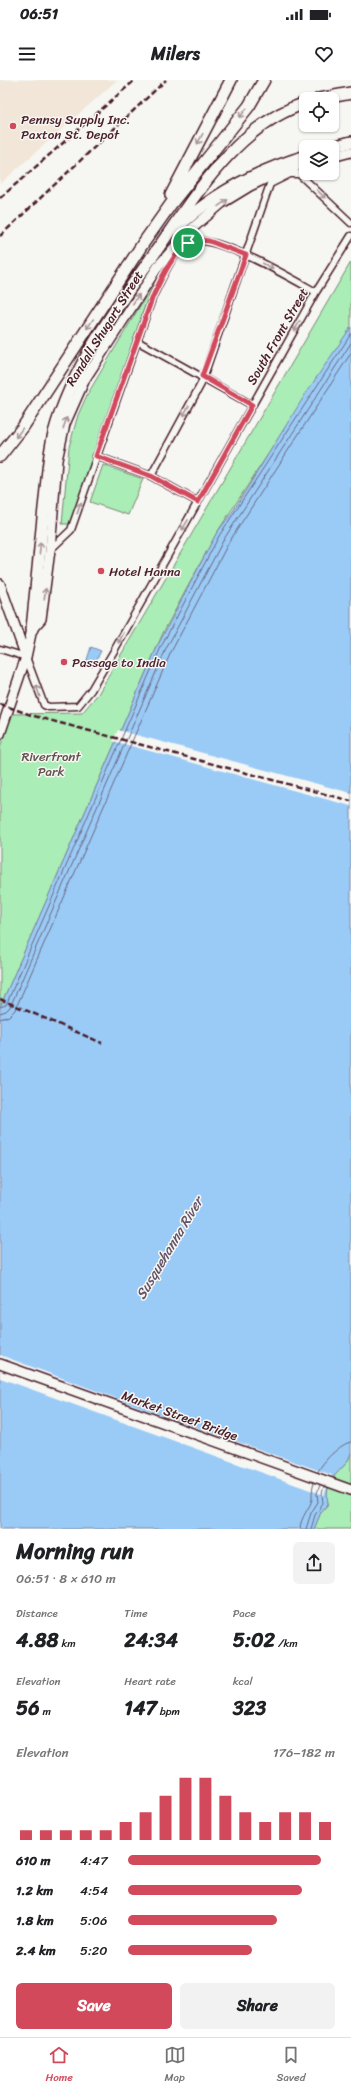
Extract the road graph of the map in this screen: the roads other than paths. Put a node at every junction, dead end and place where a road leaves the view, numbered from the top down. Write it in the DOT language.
graph roads {
  1 [pos="231,80"];
  2 [pos="264,80"];
  3 [pos="351,93"];
  4 [pos="339,95"];
  5 [pos="299,106"];
  6 [pos="351,142"];
  7 [pos="339,145"];
  8 [pos="351,152"];
  9 [pos="339,155"];
  10 [pos="299,158"];
  11 [pos="299,166"];
  12 [pos="351,223"];
  13 [pos="351,236"];
  14 [pos="164,240"];
  15 [pos="142,245"];
  16 [pos="246,255"];
  17 [pos="316,292"];
  18 [pos="137,341"];
  19 [pos="202,376"];
  20 [pos="252,405"];
  21 [pos="0,456"];
  22 [pos="96,456"];
  23 [pos="151,476"];
  24 [pos="198,502"];
  25 [pos="50,550"];
  26 [pos="0,584"];
  27 [pos="32,629"];
  28 [pos="0,649"];
  29 [pos="26,657"];
  30 [pos="0,734"];
  31 [pos="0,1364"];
  32 [pos="351,1490"];
  1 -- 15 [label="highway, one-way"];
  2 -- 15 [label="highway, one-way"];
  3 -- 4 [label="highway"];
  5 -- 14 [label="highway"];
  6 -- 7 [label="highway"];
  8 -- 9 [label="main road"];
  10 -- 14 [label="highway"];
  25 -- 11 [label="main road, Randall Shugart Street, one-way"];
  16 -- 12 [label="street, one-way"];
  13 -- 17 [label="street, South Front Street"];
  27 -- 14 [label="highway, one-way"];
  15 -- 21 [label="highway, one-way"];
  16 -- 17 [label="street, one-way"];
  16 -- 18 [label="street"];
  16 -- 19 [label="street"];
  17 -- 20 [label="street, South Front Street, one-way"];
  18 -- 19 [label="street"];
  18 -- 22 [label="street"];
  19 -- 20 [label="street"];
  19 -- 23 [label="street, one-way"];
  20 -- 24 [label="street, South Front Street"];
  22 -- 23 [label="street"];
  25 -- 22 [label="street, one-way"];
  23 -- 24 [label="street"];
  24 -- 29 [label="street, South Front Street, one-way"];
  27 -- 25 [label="main road, Randall Shugart Street, one-way"];
  26 -- 29 [label="main road"];
  27 -- 29 [label="main road"];
  28 -- 29 [label="street"];
  29 -- 30 [label="main road"];
  31 -- 32 [label="main road, Market Street Bridge"];
}
